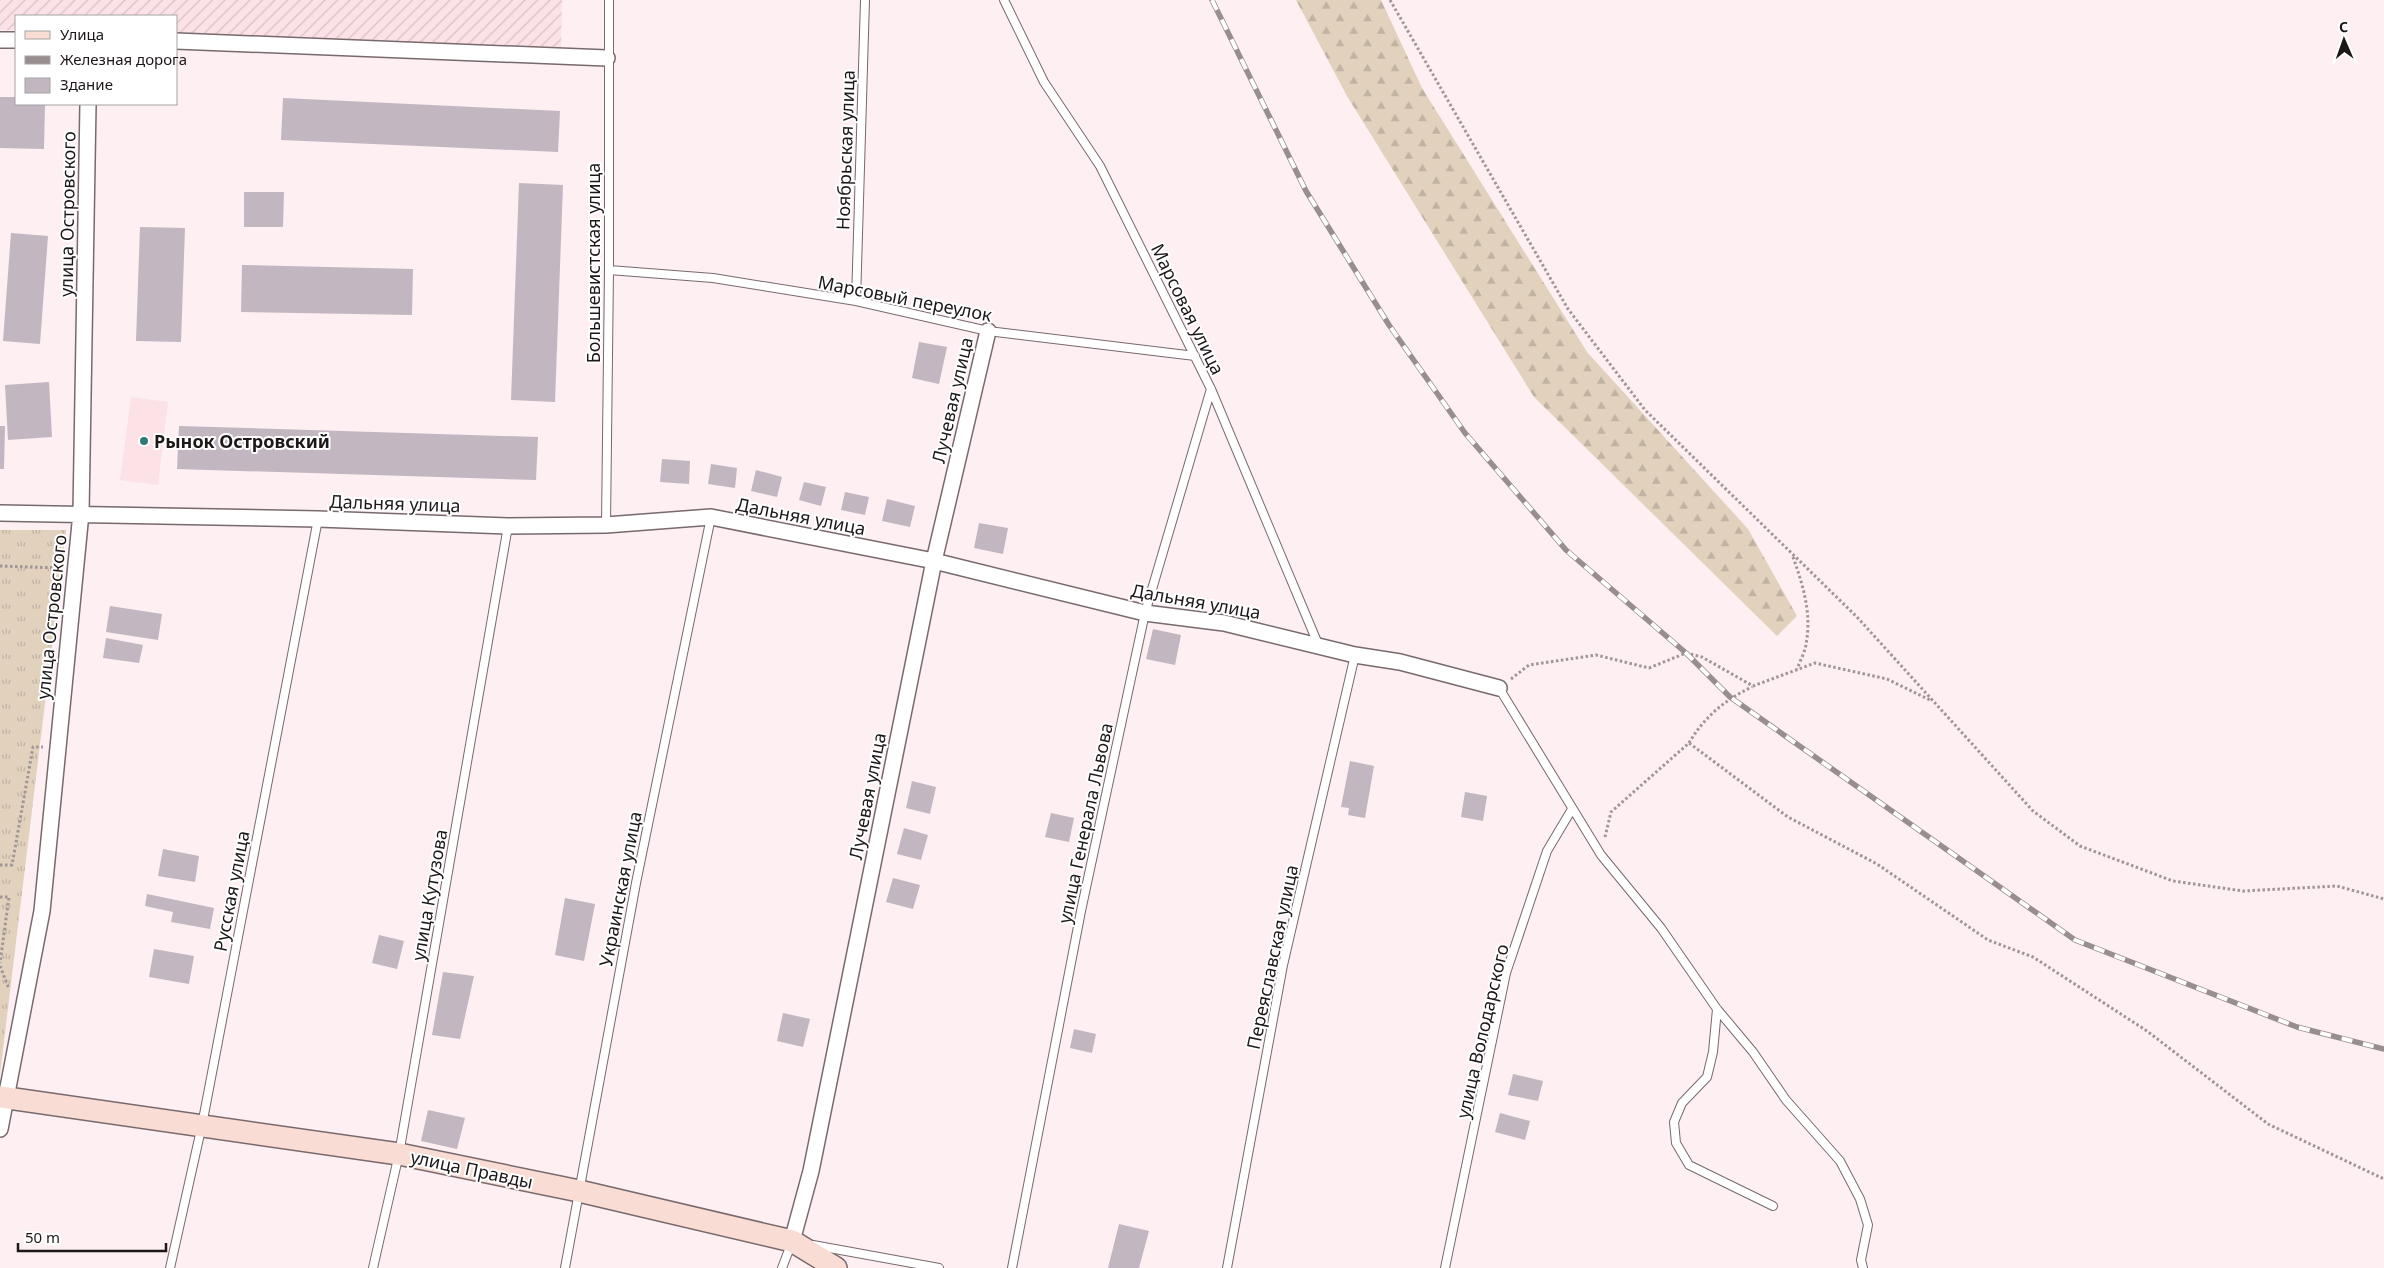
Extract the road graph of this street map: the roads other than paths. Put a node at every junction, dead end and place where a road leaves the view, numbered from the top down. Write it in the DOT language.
graph roads {
  1 [pos="609,0"];
  2 [pos="865,0"];
  3 [pos="1004,0"];
  4 [pos="0,40"];
  5 [pos="15,40"];
  6 [pos="178,41"];
  7 [pos="607,58"];
  8 [pos="88,105"];
  9 [pos="609,270"];
  10 [pos="856,302"];
  11 [pos="988,331"];
  12 [pos="1195,356"];
  13 [pos="1211,389"];
  14 [pos="0,513"];
  15 [pos="81,513"];
  16 [pos="711,517"];
  17 [pos="318,519"];
  18 [pos="606,525"];
  19 [pos="508,526"];
  20 [pos="934,562"];
  21 [pos="1145,613"];
  22 [pos="1318,644"];
  23 [pos="1355,655"];
  24 [pos="1499,688"];
  25 [pos="1572,809"];
  26 [pos="1717,1009"];
  27 [pos="3,1098"];
  28 [pos="202,1124"];
  29 [pos="0,1129"];
  30 [pos="399,1154"];
  31 [pos="579,1191"];
  32 [pos="1773,1206"];
  33 [pos="792,1242"];
  34 [pos="170,1268"];
  35 [pos="373,1268"];
  36 [pos="565,1268"];
  37 [pos="782,1268"];
  38 [pos="836,1268"];
  39 [pos="939,1268"];
  40 [pos="1012,1268"];
  41 [pos="1227,1268"];
  42 [pos="1445,1268"];
  43 [pos="1863,1268"];
  1 -- 7 [label="lane, Большевистская улица"];
  2 -- 10 [label="lane, Ноябрьская улица"];
  3 -- 12 [label="lane, Марсовая улица"];
  4 -- 5 [label="street"];
  6 -- 7 [label="street"];
  7 -- 9 [label="lane, Большевистская улица"];
  8 -- 15 [label="street, улица Островского"];
  9 -- 10 [label="lane, Марсовый переулок"];
  9 -- 18 [label="lane, Большевистская улица"];
  10 -- 11 [label="lane, Марсовый переулок"];
  11 -- 12 [label="lane, Марсовый переулок"];
  11 -- 20 [label="street, Лучевая улица"];
  12 -- 13 [label="lane, Марсовая улица"];
  13 -- 21 [label="lane, улица Генерала Львова"];
  13 -- 22 [label="lane, Марсовая улица"];
  14 -- 15 [label="street, Дальняя улица"];
  15 -- 17 [label="street, Дальняя улица"];
  15 -- 27 [label="street, улица Островского"];
  16 -- 18 [label="street, Дальняя улица"];
  16 -- 20 [label="street, Дальняя улица"];
  16 -- 31 [label="lane, Украинская улица"];
  17 -- 19 [label="street, Дальняя улица"];
  17 -- 28 [label="lane, Русская улица"];
  18 -- 19 [label="street, Дальняя улица"];
  19 -- 30 [label="lane, улица Кутузова"];
  20 -- 21 [label="street, Дальняя улица"];
  20 -- 33 [label="street, Лучевая улица"];
  21 -- 22 [label="street, Дальняя улица"];
  21 -- 40 [label="lane, улица Генерала Львова"];
  22 -- 23 [label="street, Дальняя улица"];
  23 -- 24 [label="street, Дальняя улица"];
  23 -- 41 [label="lane, Переяславская улица"];
  24 -- 25 [label="lane"];
  25 -- 26 [label="lane"];
  25 -- 42 [label="lane, улица Володарского"];
  26 -- 32 [label="lane"];
  26 -- 43 [label="lane"];
  27 -- 28 [label="main road, улица Правды"];
  27 -- 29 [label="street, улица Островского"];
  28 -- 30 [label="main road, улица Правды"];
  28 -- 34 [label="lane, Русская улица"];
  30 -- 31 [label="main road, улица Правды"];
  30 -- 35 [label="lane, улица Кутузова"];
  31 -- 33 [label="main road, улица Правды"];
  31 -- 36 [label="lane, Украинская улица"];
  33 -- 37 [label="lane, Лучевая улица"];
  33 -- 38 [label="main road"];
  33 -- 39 [label="lane, улица Правды"];
}
